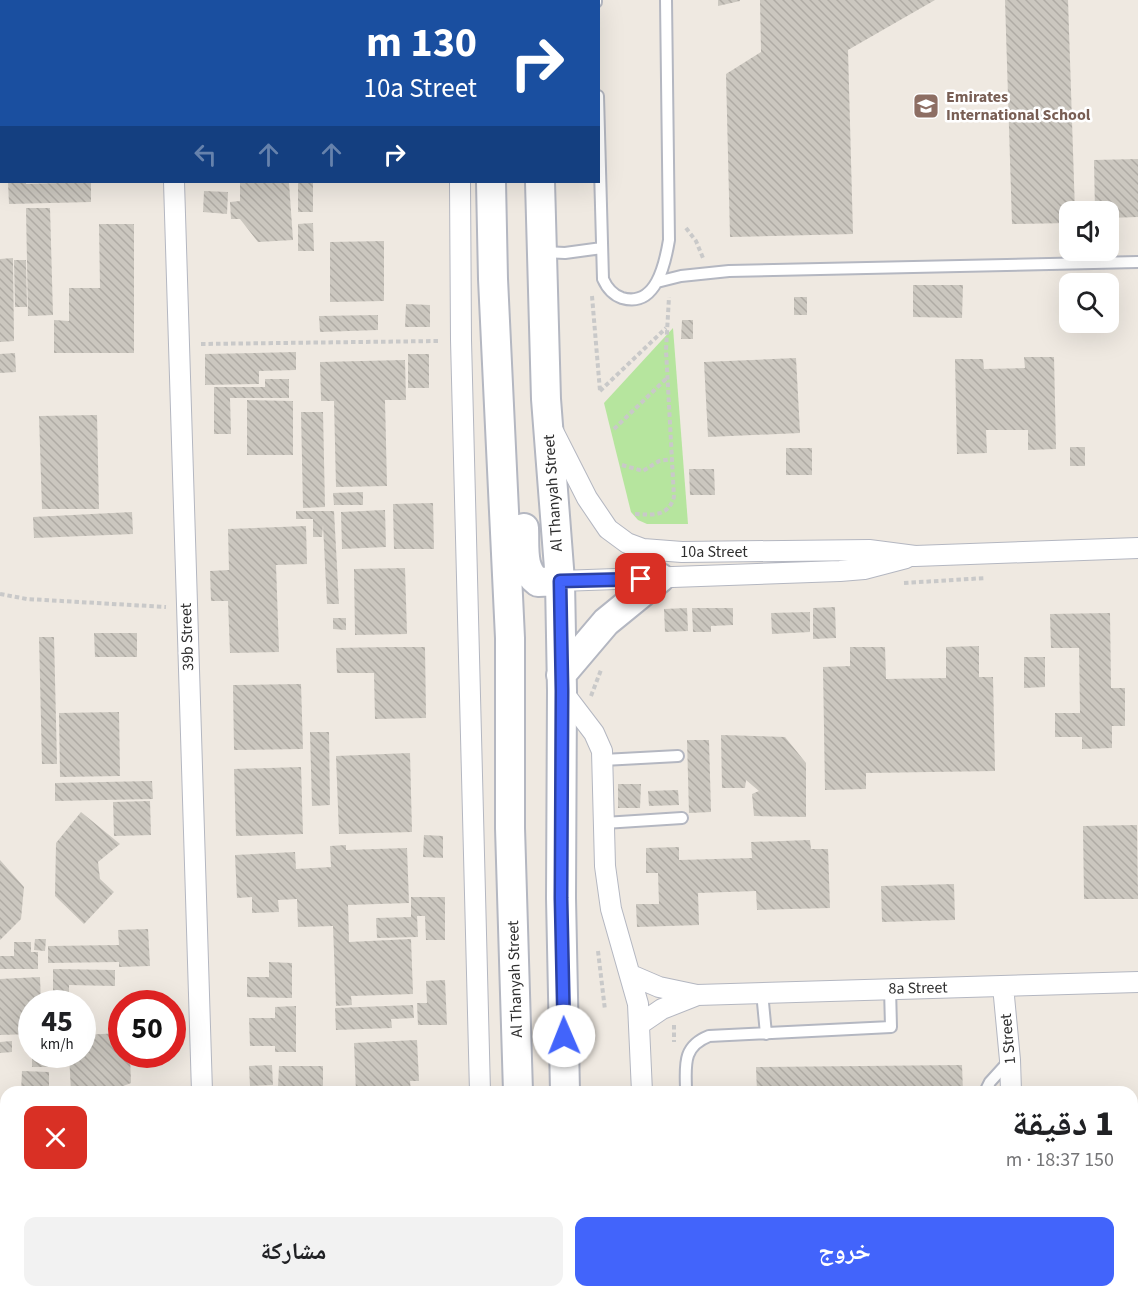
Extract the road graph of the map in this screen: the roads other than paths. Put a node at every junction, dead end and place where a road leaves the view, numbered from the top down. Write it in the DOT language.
graph roads {
  1 [pos="666,0"];
  2 [pos="600,172"];
  3 [pos="174,183"];
  4 [pos="460,183"];
  5 [pos="490,183"];
  6 [pos="540,183"];
  7 [pos="602,248"];
  8 [pos="542,252"];
  9 [pos="1138,262"];
  10 [pos="493,279"];
  11 [pos="657,282"];
  12 [pos="548,420"];
  13 [pos="1138,548"];
  14 [pos="915,556"];
  15 [pos="660,578"];
  16 [pos="560,581"];
  17 [pos="562,683"];
  18 [pos="678,756"];
  19 [pos="603,760"];
  20 [pos="682,818"];
  21 [pos="604,823"];
  22 [pos="631,975"];
  23 [pos="1138,981"];
  24 [pos="1003,986"];
  25 [pos="890,988"];
  26 [pos="762,992"];
  27 [pos="697,995"];
  28 [pos="640,1024"];
  29 [pos="766,1034"];
  30 [pos="1010,1060"];
  31 [pos="202,1086"];
  32 [pos="480,1086"];
  33 [pos="518,1086"];
  34 [pos="565,1086"];
  35 [pos="642,1086"];
  36 [pos="687,1086"];
  37 [pos="987,1086"];
  38 [pos="1011,1086"];
  1 -- 11 [label="lane"];
  2 -- 7 [label="lane"];
  3 -- 31 [label="street, 39b Street"];
  4 -- 32 [label="street"];
  5 -- 10 [label="main road, Al Thanyah Street"];
  6 -- 8 [label="main road, Al Thanyah Street"];
  7 -- 8 [label="lane"];
  7 -- 11 [label="lane"];
  8 -- 12 [label="main road, Al Thanyah Street"];
  9 -- 11 [label="lane"];
  10 -- 16 [label="main road"];
  10 -- 33 [label="main road, Al Thanyah Street"];
  12 -- 14 [label="street, 10a Street"];
  12 -- 16 [label="main road, Al Thanyah Street"];
  13 -- 14 [label="street, 10a Street"];
  14 -- 15 [label="street, 10a Street"];
  15 -- 16 [label="street, 10a Street"];
  15 -- 17 [label="main road"];
  16 -- 17 [label="main road, Al Thanyah Street"];
  17 -- 19 [label="street"];
  17 -- 34 [label="main road, Al Thanyah Street"];
  18 -- 19 [label="lane"];
  19 -- 21 [label="street"];
  20 -- 21 [label="lane"];
  21 -- 22 [label="street"];
  22 -- 27 [label="street, 8a Street"];
  22 -- 28 [label="street"];
  23 -- 24 [label="street, 8a Street"];
  24 -- 25 [label="street, 8a Street"];
  24 -- 30 [label="street, 1 Street"];
  25 -- 26 [label="street, 8a Street"];
  25 -- 29 [label="lane"];
  26 -- 27 [label="street, 8a Street"];
  26 -- 29 [label="lane"];
  27 -- 28 [label="street, 8a Street"];
  28 -- 35 [label="street"];
  29 -- 36 [label="lane"];
  30 -- 37 [label="lane"];
  30 -- 38 [label="street, 1 Street"];
}
